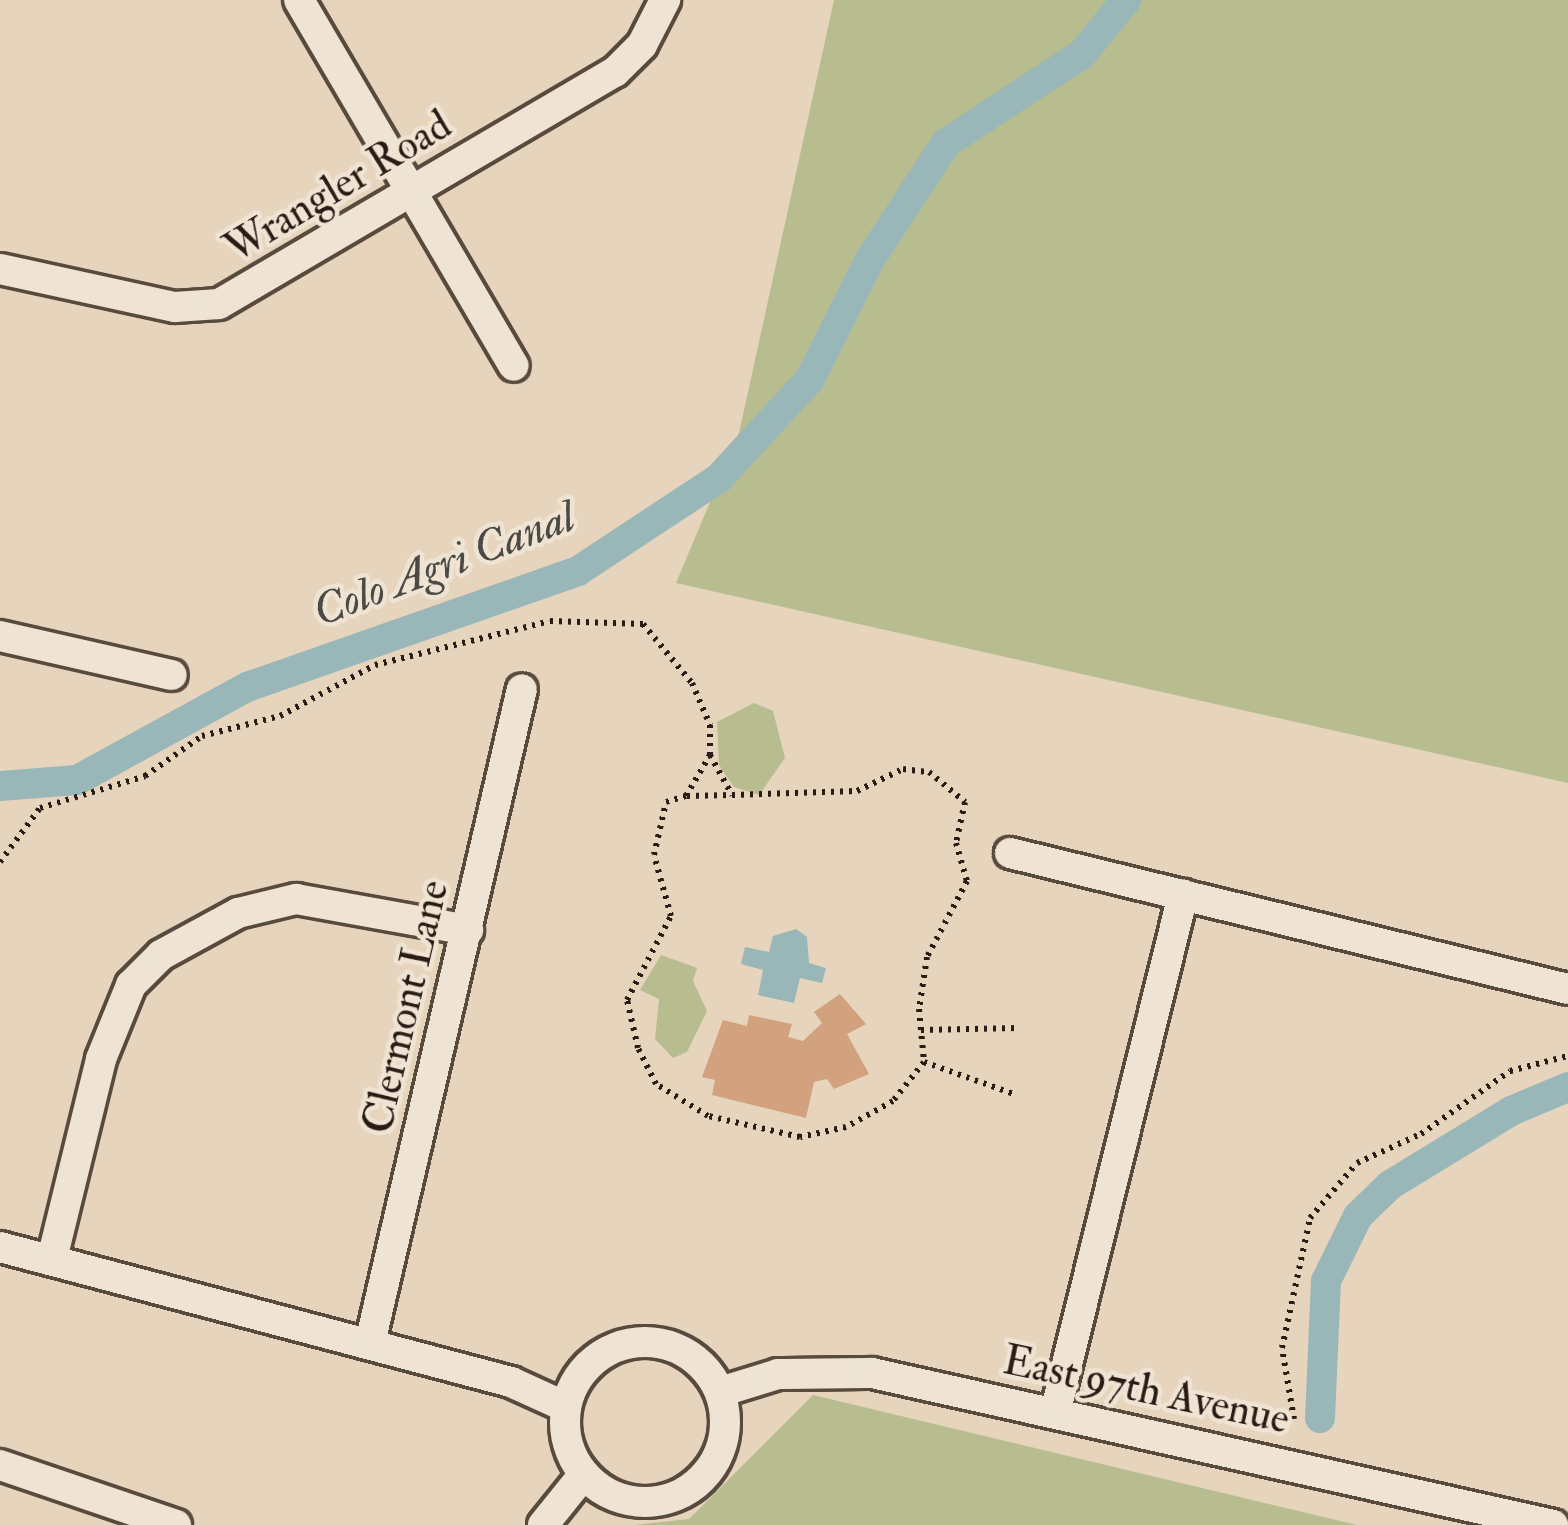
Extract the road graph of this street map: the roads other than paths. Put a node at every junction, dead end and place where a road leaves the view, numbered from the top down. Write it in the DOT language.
graph roads {
  1 [pos="299,0"];
  2 [pos="665,0"];
  3 [pos="409,192"];
  4 [pos="0,269"];
  5 [pos="514,366"];
  6 [pos="2,644"];
  7 [pos="172,675"];
  8 [pos="522,689"];
  9 [pos="1010,853"];
  10 [pos="1183,895"];
  11 [pos="468,930"];
  12 [pos="1568,989"];
  13 [pos="0,1247"];
  14 [pos="52,1259"];
  15 [pos="370,1343"];
  16 [pos="720,1392"];
  17 [pos="566,1408"];
  18 [pos="1055,1413"];
  19 [pos="0,1465"];
  20 [pos="584,1474"];
  21 [pos="176,1525"];
  22 [pos="543,1525"];
  23 [pos="1553,1525"];
  1 -- 3 [label="street"];
  2 -- 3 [label="street, Wrangler Road"];
  3 -- 4 [label="street, Wrangler Road"];
  3 -- 5 [label="street"];
  6 -- 7 [label="street"];
  8 -- 11 [label="street, Clermont Lane"];
  9 -- 10 [label="street"];
  10 -- 12 [label="street"];
  10 -- 18 [label="street"];
  11 -- 14 [label="street"];
  11 -- 15 [label="street, Clermont Lane"];
  13 -- 14 [label="street"];
  14 -- 15 [label="street"];
  15 -- 17 [label="street"];
  16 -- 17 [label="street"];
  16 -- 18 [label="street, East 97th Avenue"];
  16 -- 20 [label="street"];
  17 -- 20 [label="street"];
  18 -- 23 [label="street, East 97th Avenue"];
  19 -- 21 [label="street"];
  20 -- 22 [label="street"];
}
